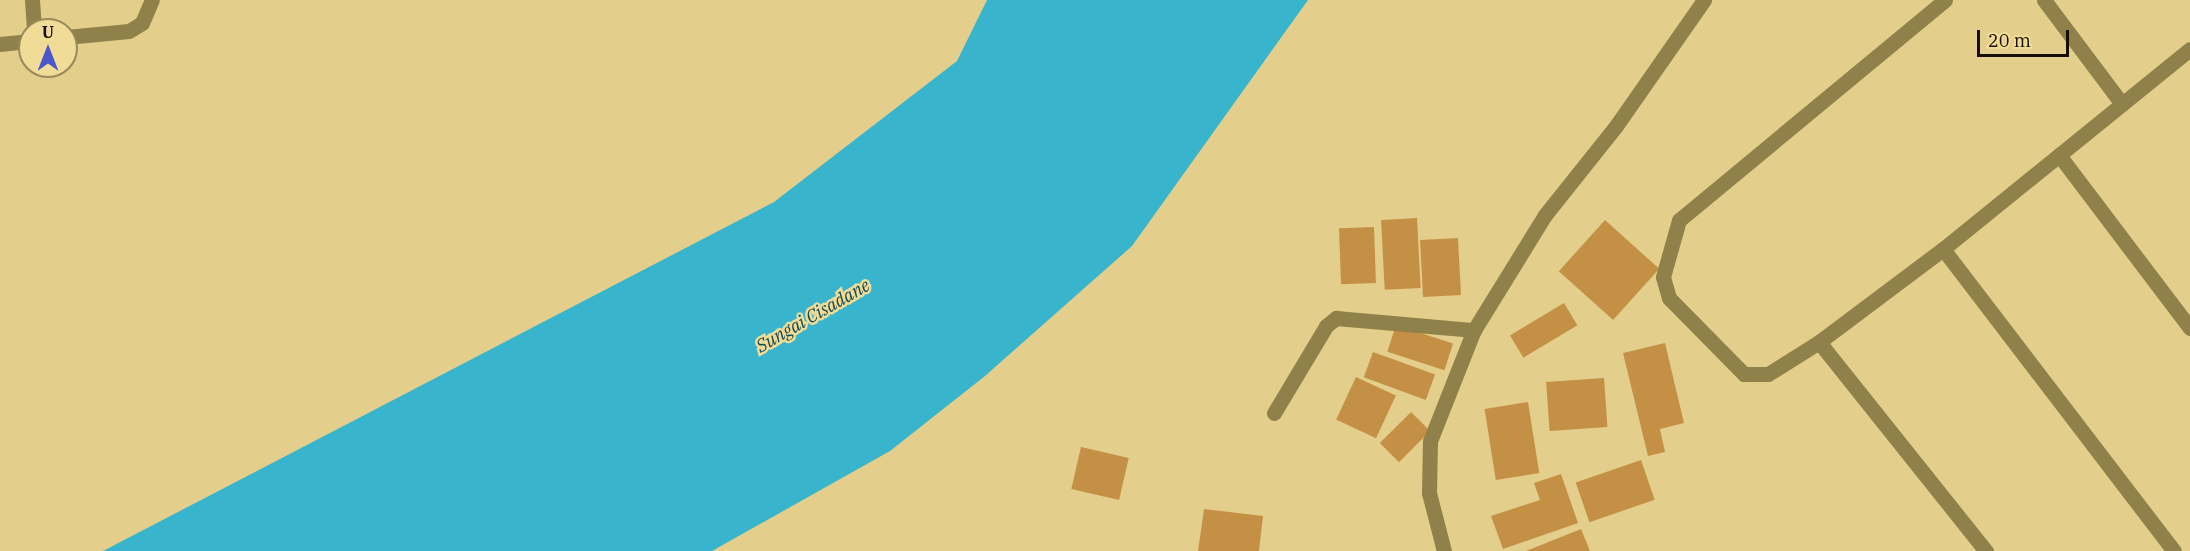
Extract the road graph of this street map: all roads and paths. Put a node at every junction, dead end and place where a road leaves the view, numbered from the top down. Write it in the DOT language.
graph roads {
  1 [pos="32,0"];
  2 [pos="152,0"];
  3 [pos="1704,0"];
  4 [pos="1945,0"];
  5 [pos="2044,0"];
  6 [pos="33,18"];
  7 [pos="78,36"];
  8 [pos="18,42"];
  9 [pos="0,44"];
  10 [pos="2189,52"];
  11 [pos="2122,104"];
  12 [pos="2059,155"];
  13 [pos="1943,249"];
  14 [pos="2190,328"];
  15 [pos="1474,330"];
  16 [pos="1819,342"];
  17 [pos="1274,413"];
  18 [pos="1444,551"];
  19 [pos="1986,551"];
  20 [pos="2174,551"];
  1 -- 6 [label="street"];
  2 -- 7 [label="street"];
  3 -- 15 [label="street"];
  4 -- 16 [label="street"];
  5 -- 11 [label="street"];
  8 -- 9 [label="street"];
  10 -- 11 [label="street"];
  11 -- 12 [label="street"];
  12 -- 13 [label="street"];
  12 -- 14 [label="street"];
  13 -- 16 [label="street"];
  13 -- 20 [label="street"];
  15 -- 17 [label="street"];
  15 -- 18 [label="street"];
  16 -- 19 [label="street"];
}
